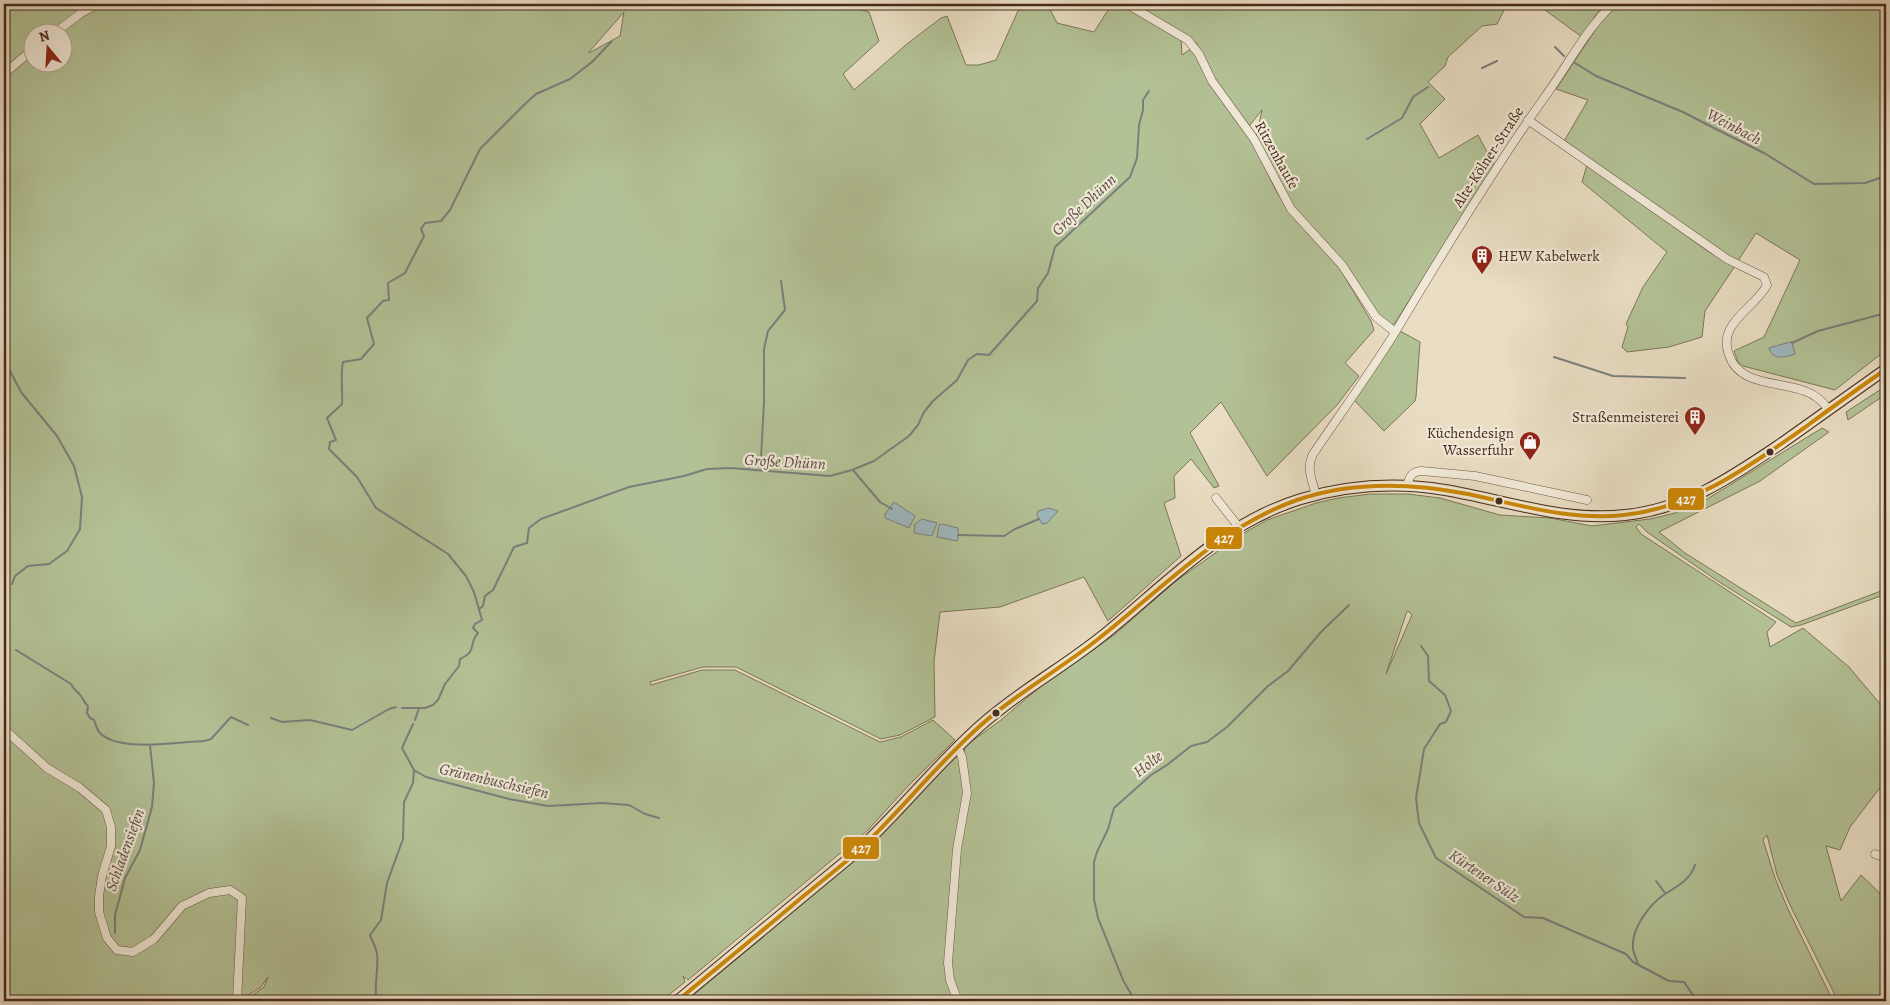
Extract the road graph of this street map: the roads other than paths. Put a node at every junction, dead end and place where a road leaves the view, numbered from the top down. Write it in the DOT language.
graph roads {
  1 [pos="98,4"];
  2 [pos="1127,4"];
  3 [pos="1613,4"];
  4 [pos="69,22"];
  5 [pos="22,59"];
  6 [pos="4,74"];
  7 [pos="1528,120"];
  8 [pos="1395,332"];
  9 [pos="1886,369"];
  10 [pos="1829,410"];
  11 [pos="1407,486"];
  12 [pos="1316,495"];
  13 [pos="1216,498"];
  14 [pos="1587,500"];
  15 [pos="1238,526"];
  16 [pos="4,729"];
  17 [pos="958,748"];
  18 [pos="1875,854"];
  19 [pos="1886,858"];
  20 [pos="237,1001"];
  21 [pos="677,1001"];
  22 [pos="958,1001"];
  1 -- 4 [label="street"];
  2 -- 8 [label="street, Ritzenhaufe"];
  3 -- 7 [label="street, Alte-Kölner-Straße"];
  5 -- 6 [label="street"];
  7 -- 8 [label="street, Alte-Kölner-Straße"];
  7 -- 10 [label="street"];
  8 -- 12 [label="street, Alte-Kölner-Straße"];
  9 -- 10 [label="main road"];
  10 -- 11 [label="main road"];
  11 -- 12 [label="main road"];
  11 -- 14 [label="street"];
  12 -- 15 [label="main road"];
  13 -- 15 [label="street"];
  15 -- 17 [label="main road"];
  16 -- 20 [label="street"];
  17 -- 21 [label="main road"];
  17 -- 22 [label="street"];
  18 -- 19 [label="street"];
}
